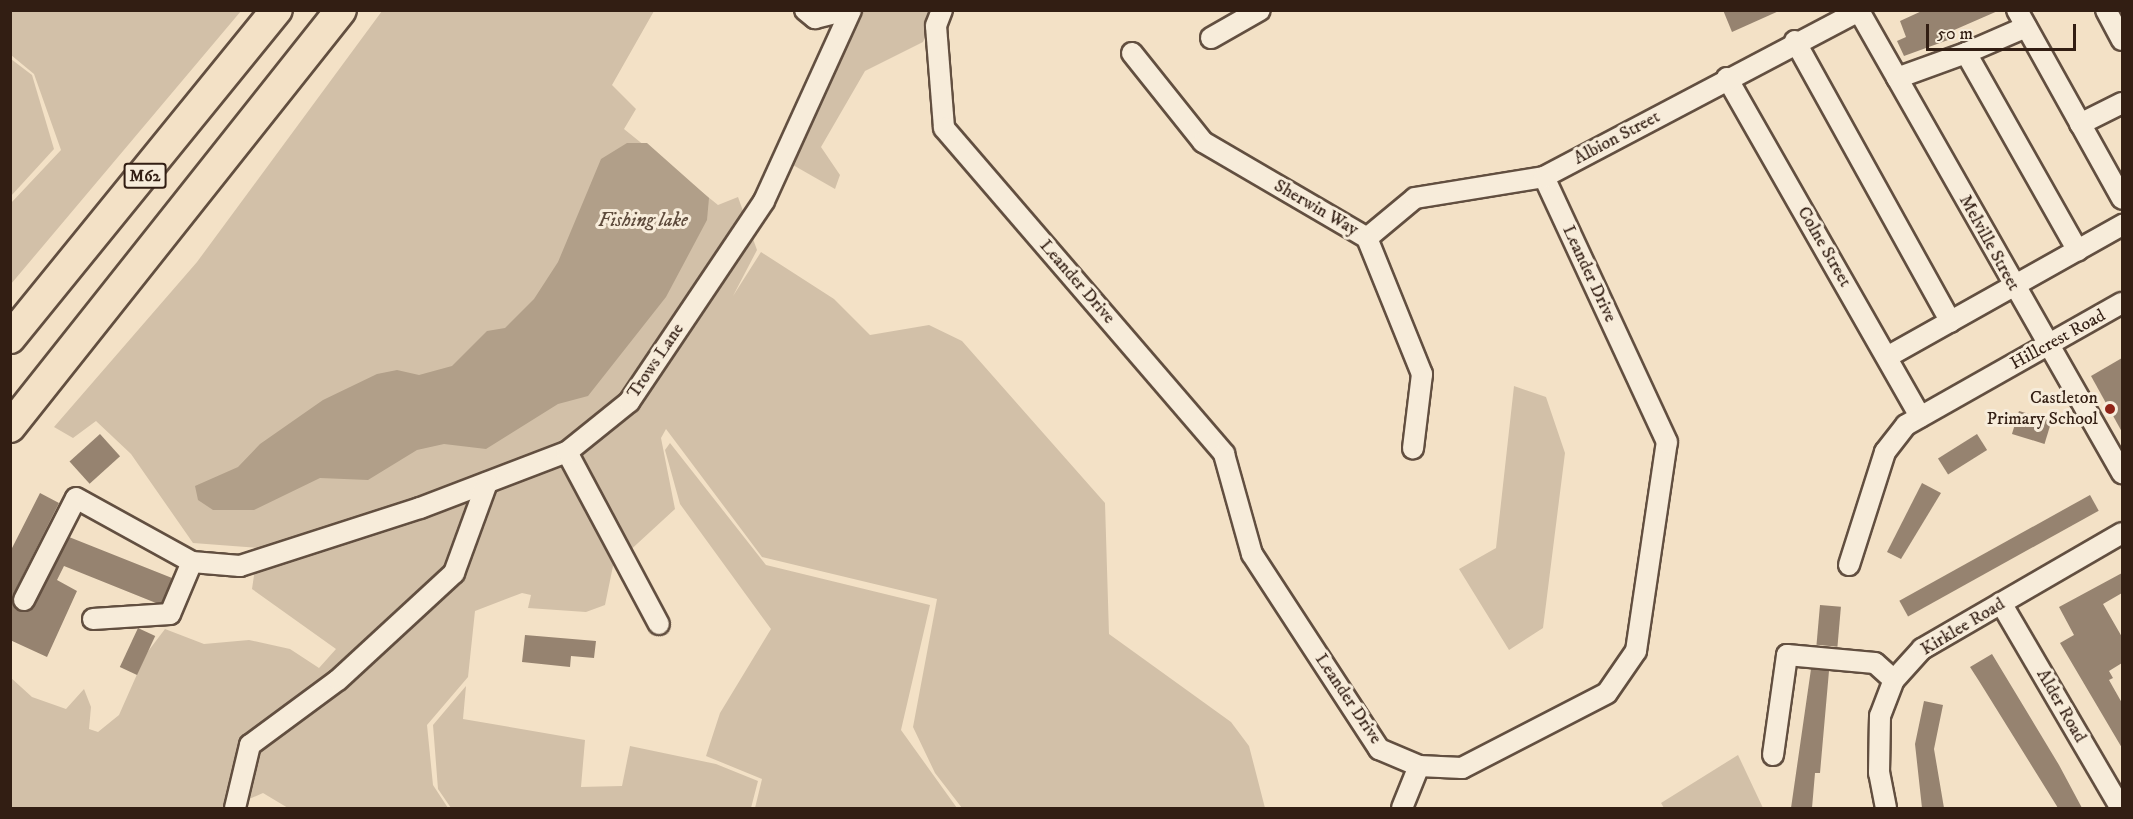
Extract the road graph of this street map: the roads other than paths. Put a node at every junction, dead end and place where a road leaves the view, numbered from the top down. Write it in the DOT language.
graph roads {
  1 [pos="277,10"];
  2 [pos="341,10"];
  3 [pos="805,10"];
  4 [pos="849,10"];
  5 [pos="942,10"];
  6 [pos="1260,10"];
  7 [pos="2106,10"];
  8 [pos="1860,11"];
  9 [pos="2022,19"];
  10 [pos="1211,38"];
  11 [pos="2122,40"];
  12 [pos="1795,41"];
  13 [pos="1132,53"];
  14 [pos="1966,53"];
  15 [pos="1727,78"];
  16 [pos="1897,78"];
  17 [pos="2122,103"];
  18 [pos="2080,124"];
  19 [pos="1544,177"];
  20 [pos="2122,200"];
  21 [pos="2122,225"];
  22 [pos="1367,238"];
  23 [pos="2078,251"];
  24 [pos="148,253"];
  25 [pos="2013,287"];
  26 [pos="2122,303"];
  27 [pos="1951,322"];
  28 [pos="10,338"];
  29 [pos="2047,346"];
  30 [pos="1887,357"];
  31 [pos="1920,417"];
  32 [pos="10,427"];
  33 [pos="10,446"];
  34 [pos="1413,448"];
  35 [pos="567,452"];
  36 [pos="2122,473"];
  37 [pos="487,483"];
  38 [pos="2122,533"];
  39 [pos="192,562"];
  40 [pos="1850,565"];
  41 [pos="24,600"];
  42 [pos="2001,603"];
  43 [pos="93,619"];
  44 [pos="659,624"];
  45 [pos="1894,680"];
  46 [pos="1773,755"];
  47 [pos="1419,766"];
  48 [pos="235,808"];
  49 [pos="1402,808"];
  50 [pos="1886,808"];
  51 [pos="2121,808"];
  1 -- 28 [label="highway, M62"];
  2 -- 24 [label="highway, M62"];
  3 -- 4 [label="street"];
  4 -- 35 [label="street, Trows Lane"];
  5 -- 47 [label="street, Leander Drive"];
  6 -- 10 [label="street"];
  7 -- 11 [label="street"];
  8 -- 12 [label="street, Albion Street"];
  8 -- 16 [label="street, Melville Street"];
  9 -- 14 [label="street"];
  9 -- 18 [label="street"];
  12 -- 15 [label="street, Albion Street"];
  12 -- 27 [label="street"];
  13 -- 22 [label="street, Sherwin Way"];
  14 -- 16 [label="street"];
  14 -- 23 [label="street"];
  15 -- 19 [label="street, Albion Street"];
  15 -- 30 [label="street, Colne Street"];
  16 -- 25 [label="street, Melville Street"];
  17 -- 18 [label="street"];
  18 -- 20 [label="street"];
  19 -- 22 [label="street, Albion Street"];
  19 -- 47 [label="street, Leander Drive"];
  21 -- 23 [label="street"];
  22 -- 34 [label="street, Sherwin Way"];
  23 -- 25 [label="street"];
  24 -- 32 [label="highway, M62"];
  24 -- 33 [label="highway, M62"];
  25 -- 27 [label="street"];
  25 -- 29 [label="street, Melville Street"];
  26 -- 29 [label="street, Hillcrest Road"];
  27 -- 30 [label="street"];
  29 -- 31 [label="street, Hillcrest Road"];
  29 -- 36 [label="street, Melville Street"];
  30 -- 31 [label="street, Colne Street"];
  31 -- 40 [label="street, Hillcrest Road"];
  35 -- 37 [label="street, Trows Lane"];
  35 -- 44 [label="street"];
  37 -- 39 [label="street, Trows Lane"];
  37 -- 48 [label="street"];
  38 -- 42 [label="street, Kirklee Road"];
  39 -- 41 [label="street"];
  39 -- 43 [label="street"];
  42 -- 45 [label="street, Kirklee Road"];
  42 -- 51 [label="street, Alder Road"];
  45 -- 46 [label="street"];
  45 -- 50 [label="street, Kirklee Road"];
  47 -- 49 [label="street"];
}
